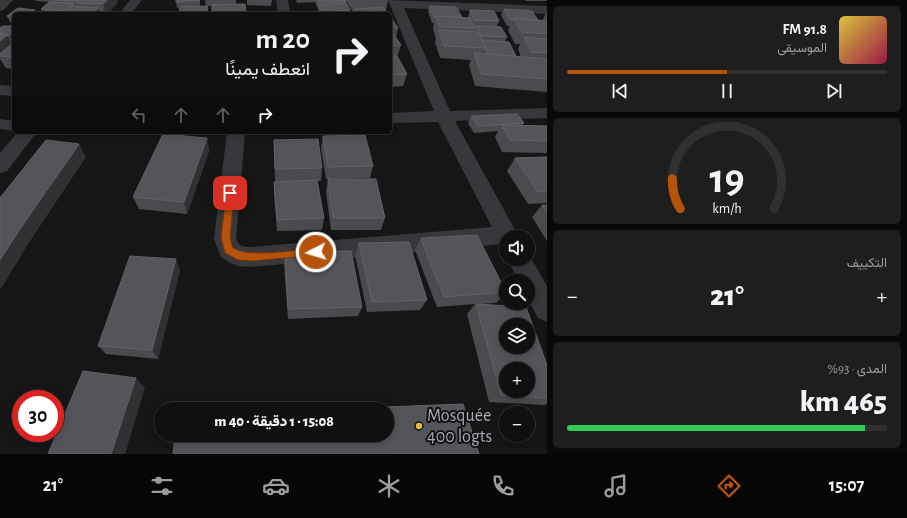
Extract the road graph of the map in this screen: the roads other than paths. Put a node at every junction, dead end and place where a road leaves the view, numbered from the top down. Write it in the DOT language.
graph roads {
  1 [pos="7,0"];
  2 [pos="136,0"];
  3 [pos="282,0"];
  4 [pos="395,2"];
  5 [pos="0,7"];
  6 [pos="547,10"];
  7 [pos="127,12"];
  8 [pos="284,12"];
  9 [pos="0,90"];
  10 [pos="12,91"];
  11 [pos="547,113"];
  12 [pos="444,116"];
  13 [pos="392,118"];
  14 [pos="0,124"];
  15 [pos="12,126"];
  16 [pos="26,134"];
  17 [pos="236,134"];
  18 [pos="0,166"];
  19 [pos="504,230"];
  20 [pos="499,237"];
  21 [pos="523,266"];
  22 [pos="547,310"];
  1 -- 5 [label="street"];
  2 -- 7 [label="street"];
  3 -- 8 [label="street"];
  4 -- 6 [label="street"];
  4 -- 12 [label="street"];
  9 -- 10 [label="street"];
  11 -- 12 [label="street"];
  12 -- 13 [label="street"];
  12 -- 19 [label="street"];
  14 -- 15 [label="street"];
  16 -- 18 [label="street"];
  17 -- 20 [label="street"];
  21 -- 22 [label="street"];
}
